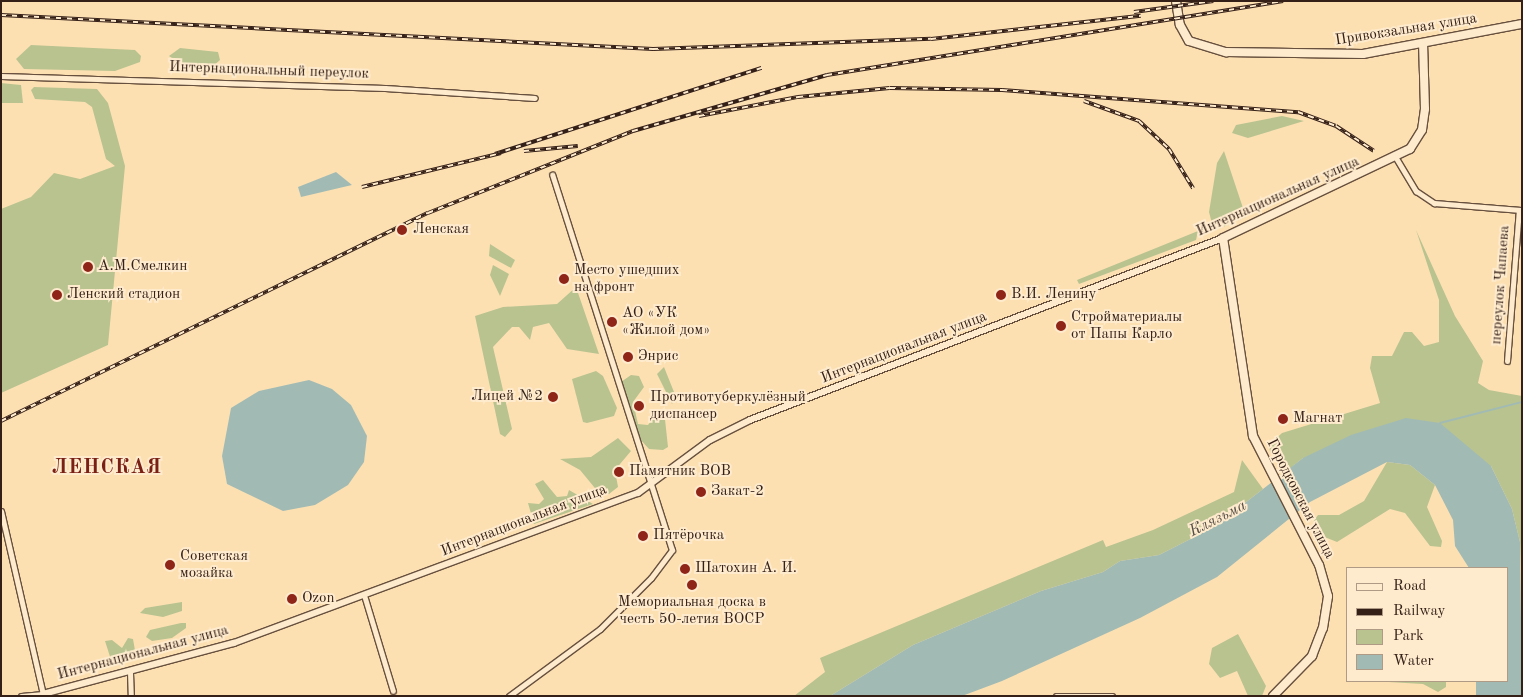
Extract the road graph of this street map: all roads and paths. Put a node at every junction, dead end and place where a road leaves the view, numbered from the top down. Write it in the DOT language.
graph roads {
  1 [pos="1176,1"];
  2 [pos="1522,24"];
  3 [pos="1423,44"];
  4 [pos="1,76"];
  5 [pos="535,98"];
  6 [pos="1396,158"];
  7 [pos="552,175"];
  8 [pos="1520,210"];
  9 [pos="1223,238"];
  10 [pos="1508,361"];
  11 [pos="650,484"];
  12 [pos="1,511"];
  13 [pos="364,595"];
  14 [pos="130,672"];
  15 [pos="393,691"];
  16 [pos="43,694"];
  17 [pos="21,696"];
  18 [pos="131,696"];
  19 [pos="509,696"];
  20 [pos="1056,696"];
  21 [pos="1112,696"];
  22 [pos="1273,696"];
  1 -- 3 [label="main road, Привокзальная улица"];
  2 -- 3 [label="main road, Привокзальная улица"];
  3 -- 6 [label="main road, Интернациональная улица"];
  4 -- 5 [label="street, Интернациональный переулок"];
  6 -- 8 [label="street"];
  6 -- 9 [label="main road, Интернациональная улица"];
  7 -- 11 [label="street"];
  8 -- 10 [label="street, переулок Чапаева"];
  9 -- 11 [label="street, Интернациональная улица"];
  9 -- 22 [label="main road, Городковская улица"];
  11 -- 13 [label="street, Интернациональная улица"];
  11 -- 19 [label="street"];
  12 -- 16 [label="street"];
  13 -- 14 [label="street, Интернациональная улица"];
  13 -- 15 [label="street"];
  14 -- 16 [label="street, Интернациональная улица"];
  14 -- 18 [label="street"];
  16 -- 17 [label="street, Интернациональная улица"];
  20 -- 21 [label="street"];
}
